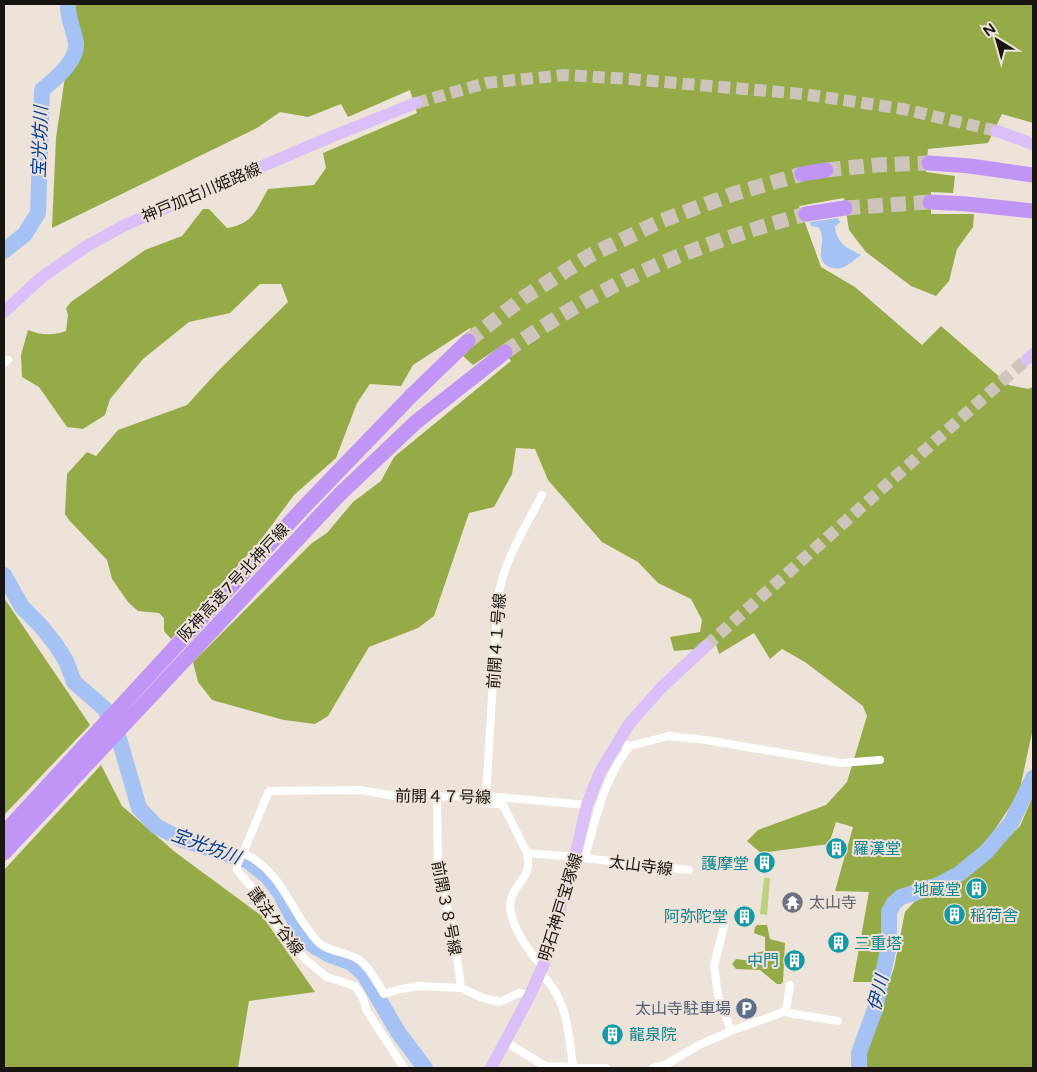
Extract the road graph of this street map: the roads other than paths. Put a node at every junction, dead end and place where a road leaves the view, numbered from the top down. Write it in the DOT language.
graph roads {
  1 [pos="416,103"];
  2 [pos="996,131"];
  3 [pos="1033,144"];
  4 [pos="930,163"];
  5 [pos="826,170"];
  6 [pos="802,174"];
  7 [pos="1033,175"];
  8 [pos="930,202"];
  9 [pos="845,208"];
  10 [pos="1033,211"];
  11 [pos="806,214"];
  12 [pos="4,312"];
  13 [pos="468,342"];
  14 [pos="505,352"];
  15 [pos="542,495"];
  16 [pos="226,604"];
  17 [pos="706,646"];
  18 [pos="617,742"];
  19 [pos="630,746"];
  20 [pos="880,760"];
  21 [pos="477,796"];
  22 [pos="486,796"];
  23 [pos="437,797"];
  24 [pos="587,804"];
  25 [pos="25,820"];
  26 [pos="4,833"];
  27 [pos="4,853"];
  28 [pos="242,854"];
  29 [pos="527,854"];
  30 [pos="580,858"];
  31 [pos="689,870"];
  32 [pos="726,922"];
  33 [pos="541,970"];
  34 [pos="790,985"];
  35 [pos="461,988"];
  36 [pos="530,996"];
  37 [pos="786,1011"];
  38 [pos="838,1021"];
  39 [pos="731,1032"];
  40 [pos="506,1042"];
  41 [pos="572,1066"];
  42 [pos="404,1068"];
  43 [pos="491,1068"];
  44 [pos="606,1068"];
  45 [pos="653,1068"];
  1 -- 12 [label="main road, 神戸加古川姫路線"];
  2 -- 3 [label="main road"];
  4 -- 7 [label="highway"];
  5 -- 6 [label="highway"];
  8 -- 10 [label="highway"];
  9 -- 11 [label="highway"];
  13 -- 16 [label="highway, 阪神高速7号北神戸線"];
  14 -- 16 [label="highway, 阪神高速7号北神戸線"];
  15 -- 22 [label="street, 前開４１号線"];
  16 -- 25 [label="highway, 阪神高速7号北神戸線"];
  17 -- 18 [label="main road, 明石神戸宝塚線"];
  18 -- 19 [label="street"];
  18 -- 24 [label="main road, 明石神戸宝塚線"];
  19 -- 20 [label="street"];
  19 -- 30 [label="street"];
  21 -- 22 [label="street, 前開４７号線"];
  21 -- 23 [label="street, 前開４７号線"];
  21 -- 29 [label="street"];
  22 -- 24 [label="street, 前開４７号線"];
  23 -- 35 [label="street, 前開３８号線"];
  23 -- 35 [label="street, 前開４７号線"];
  24 -- 30 [label="main road, 明石神戸宝塚線"];
  25 -- 26 [label="highway, 阪神高速7号北神戸線"];
  25 -- 27 [label="highway, 阪神高速7号北神戸線"];
  28 -- 42 [label="street, 護法ケ谷線"];
  29 -- 30 [label="street, 太山寺線"];
  29 -- 33 [label="street"];
  30 -- 31 [label="street, 太山寺線"];
  30 -- 33 [label="main road, 明石神戸宝塚線"];
  32 -- 39 [label="street"];
  33 -- 36 [label="main road, 明石神戸宝塚線"];
  33 -- 41 [label="street"];
  34 -- 37 [label="street"];
  35 -- 36 [label="street"];
  36 -- 40 [label="main road, 明石神戸宝塚線"];
  37 -- 38 [label="street"];
  37 -- 39 [label="street"];
  39 -- 45 [label="street"];
  40 -- 41 [label="street"];
  40 -- 43 [label="main road, 明石神戸宝塚線"];
  41 -- 44 [label="street"];
}
